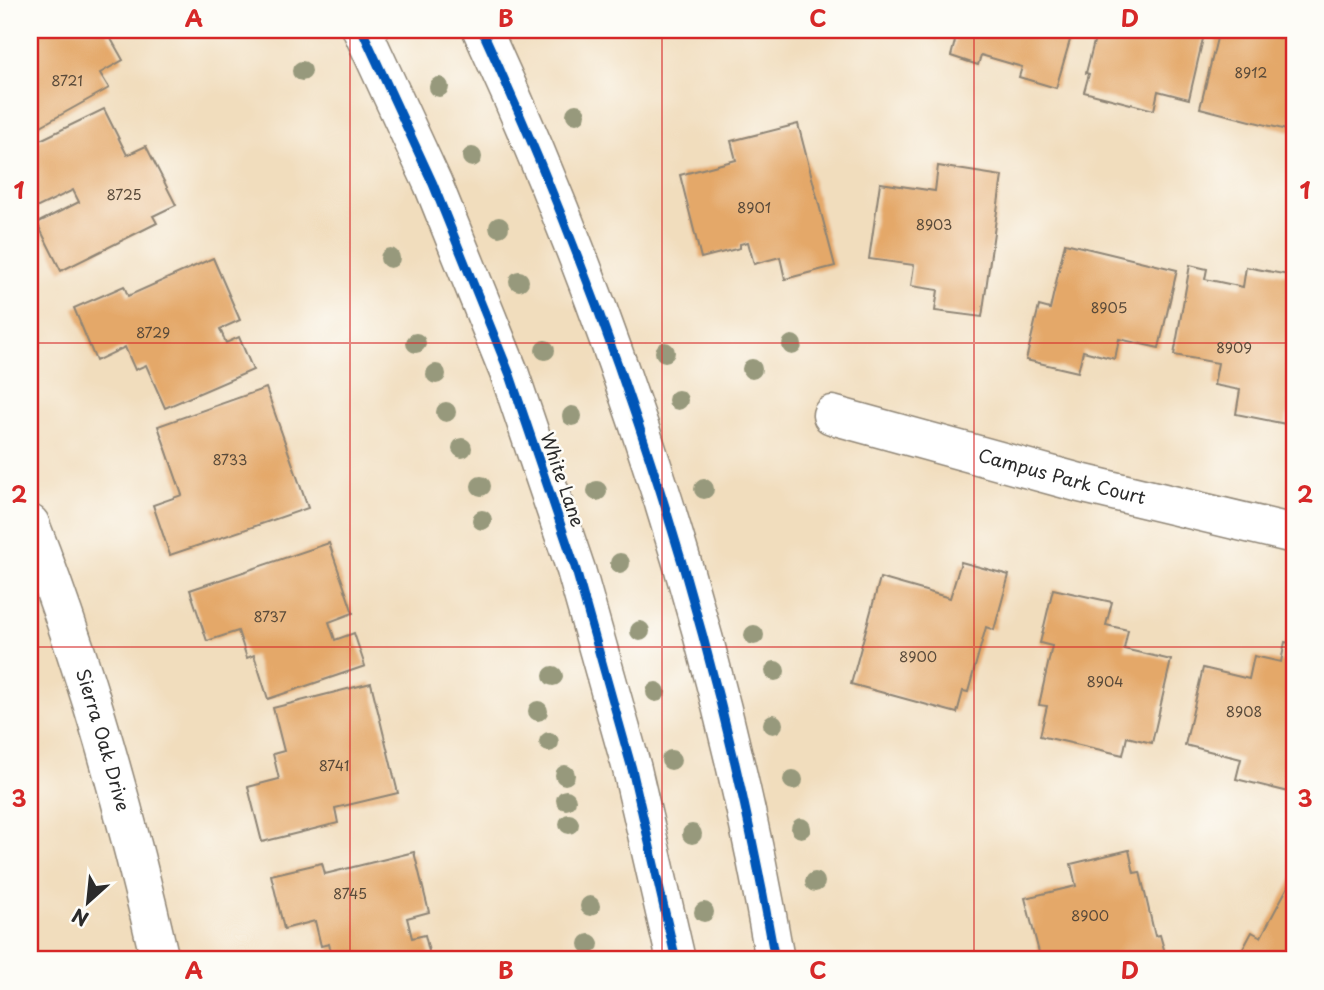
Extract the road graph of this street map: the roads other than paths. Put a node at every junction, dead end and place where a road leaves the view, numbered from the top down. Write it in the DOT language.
graph roads {
  1 [pos="362,30"];
  2 [pos="482,30"];
  3 [pos="832,415"];
  4 [pos="30,524"];
  5 [pos="1294,534"];
  6 [pos="160,960"];
  7 [pos="676,960"];
  8 [pos="775,960"];
  1 -- 7 [label="main road, White Lane"];
  2 -- 8 [label="main road"];
  3 -- 5 [label="main road, Campus Park Court"];
  4 -- 6 [label="main road, Sierra Oak Drive"];
}
